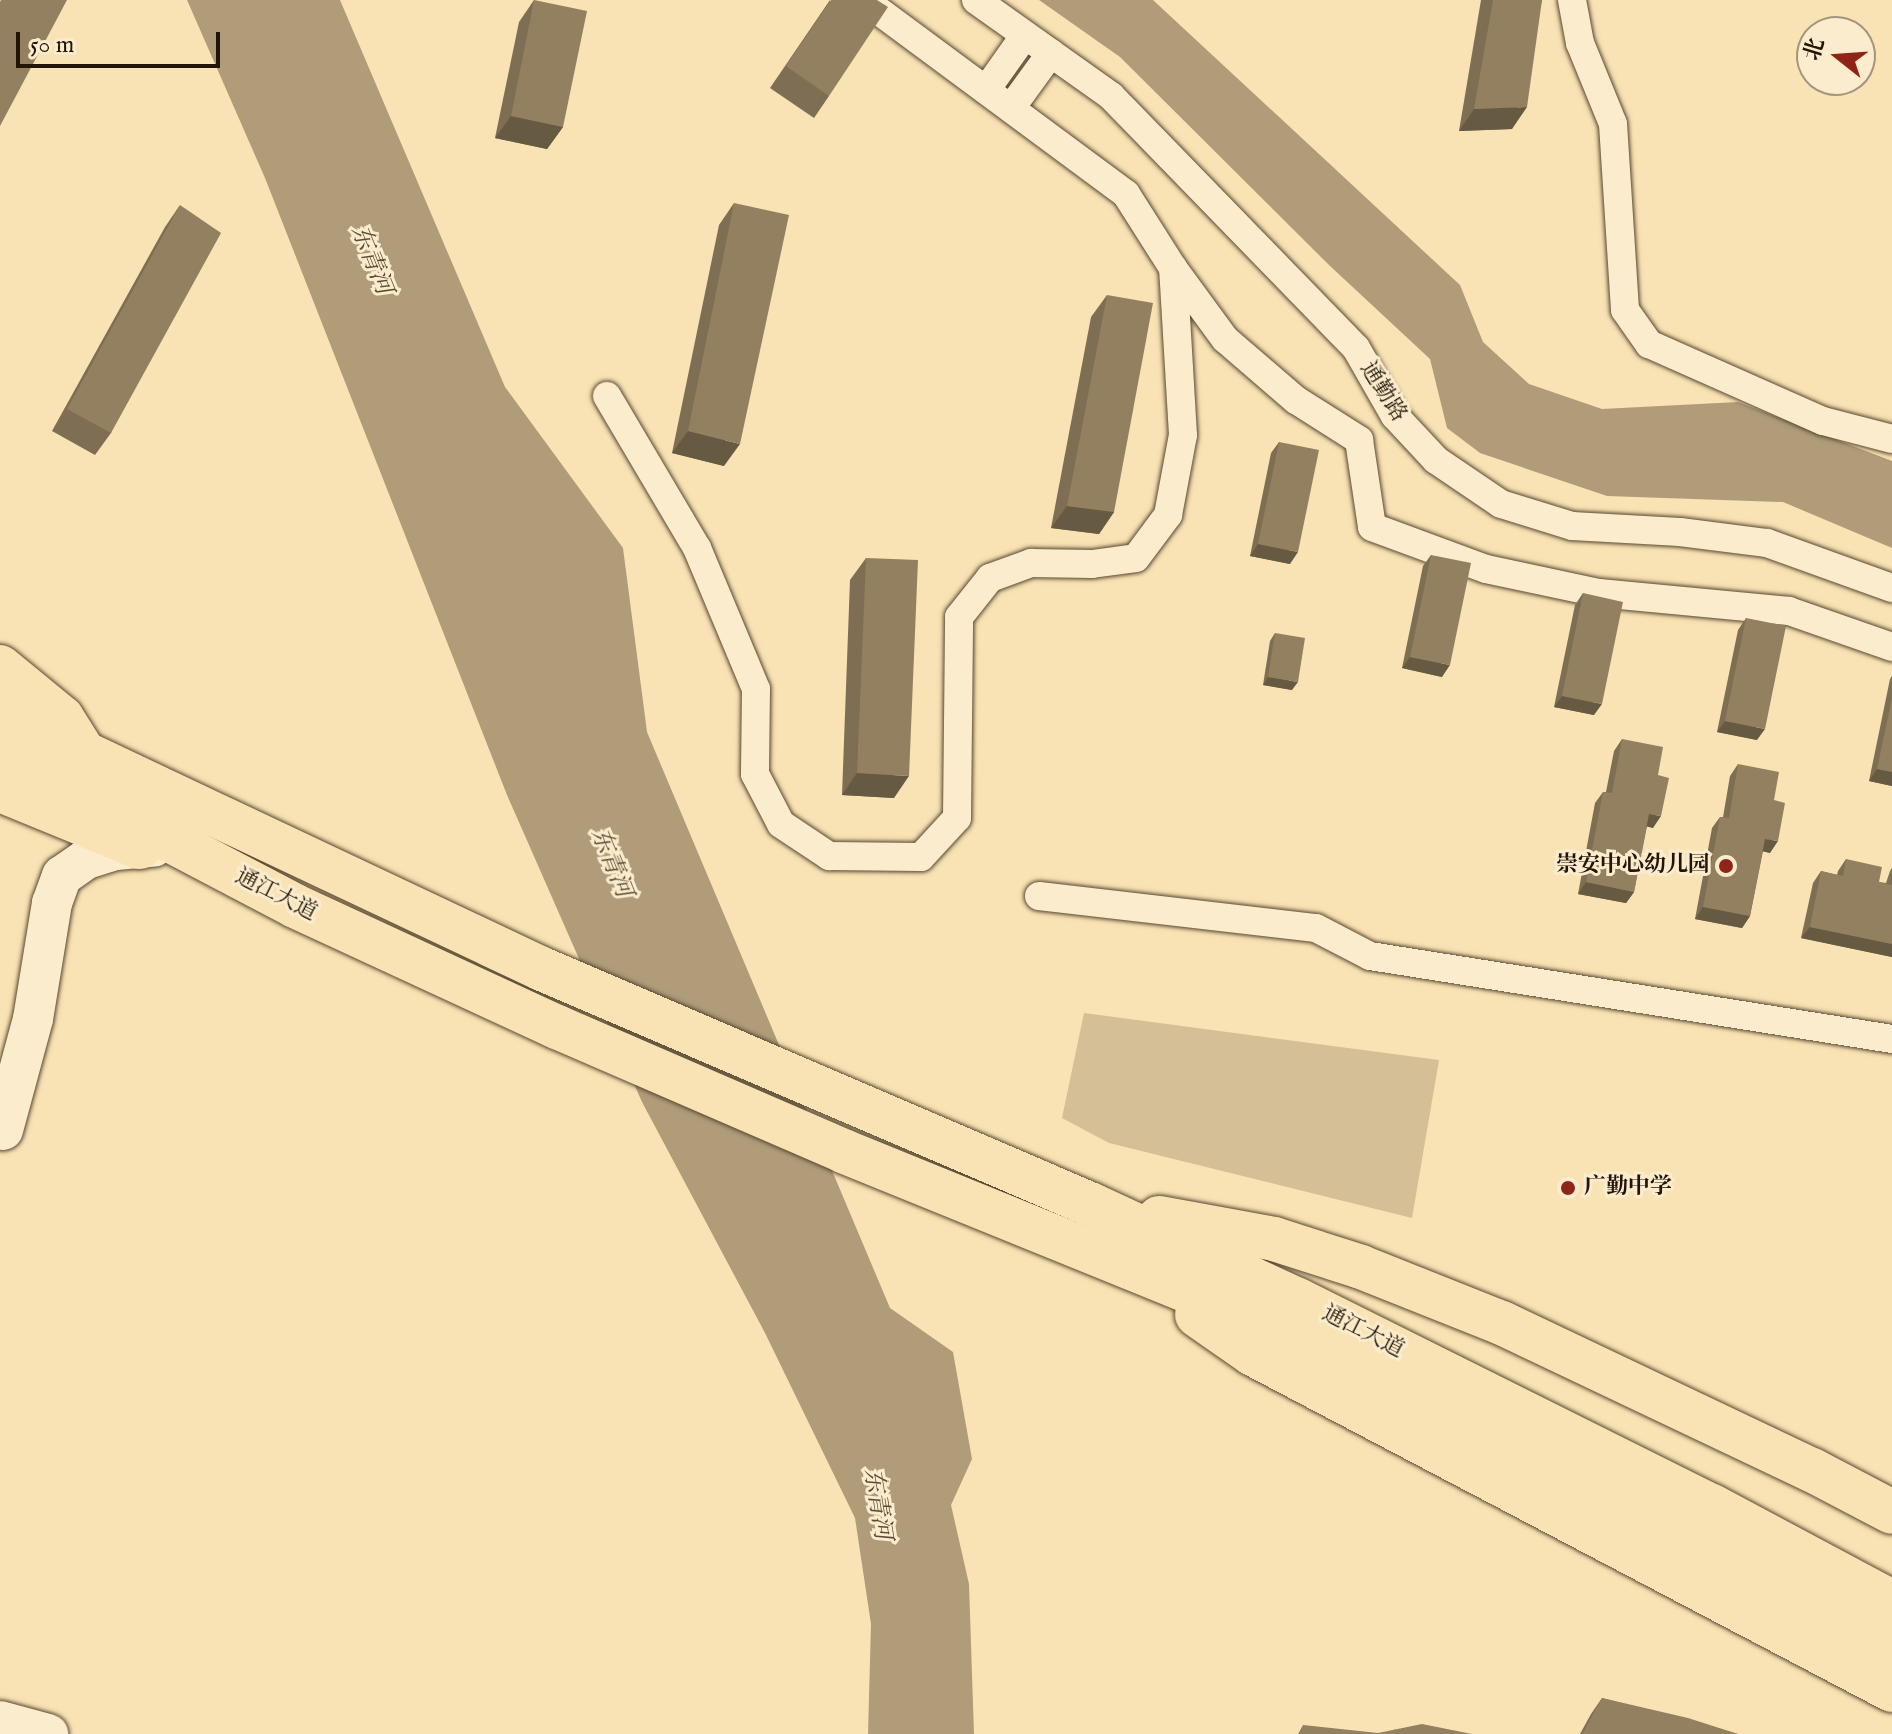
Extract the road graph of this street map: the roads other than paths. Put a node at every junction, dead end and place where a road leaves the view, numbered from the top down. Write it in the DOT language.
graph roads {
  1 [pos="864,0"];
  2 [pos="976,0"];
  3 [pos="1572,0"];
  4 [pos="1025,35"];
  5 [pos="1051,53"];
  6 [pos="986,90"];
  7 [pos="1011,108"];
  8 [pos="1173,268"];
  9 [pos="607,396"];
  10 [pos="1892,439"];
  11 [pos="1892,588"];
  12 [pos="1892,647"];
  13 [pos="0,667"];
  14 [pos="0,705"];
  15 [pos="0,751"];
  16 [pos="84,753"];
  17 [pos="0,790"];
  18 [pos="140,847"];
  19 [pos="186,849"];
  20 [pos="1039,896"];
  21 [pos="1892,1039"];
  22 [pos="0,1066"];
  23 [pos="2,1145"];
  24 [pos="1092,1205"];
  25 [pos="1129,1268"];
  26 [pos="1892,1512"];
  27 [pos="1892,1602"];
  28 [pos="1892,1644"];
  29 [pos="1892,1690"];
  30 [pos="0,1721"];
  31 [pos="48,1734"];
  1 -- 6 [label="street"];
  2 -- 4 [label="street, 通勤路"];
  3 -- 10 [label="street"];
  4 -- 5 [label="street, 通勤路"];
  4 -- 6 [label="street"];
  5 -- 7 [label="street"];
  5 -- 11 [label="street, 通勤路"];
  6 -- 7 [label="street"];
  7 -- 8 [label="street"];
  8 -- 9 [label="street"];
  8 -- 12 [label="street"];
  13 -- 16 [label="main road"];
  14 -- 16 [label="main road"];
  15 -- 19 [label="main road, 通江大道"];
  16 -- 24 [label="main road, 通江大道"];
  17 -- 18 [label="main road"];
  18 -- 19 [label="main road"];
  18 -- 23 [label="main road"];
  19 -- 25 [label="main road, 通江大道"];
  20 -- 21 [label="street"];
  22 -- 23 [label="main road"];
  24 -- 26 [label="main road"];
  24 -- 27 [label="main road, 通江大道"];
  25 -- 28 [label="main road, 通江大道"];
  25 -- 29 [label="main road"];
  30 -- 31 [label="main road"];
}
